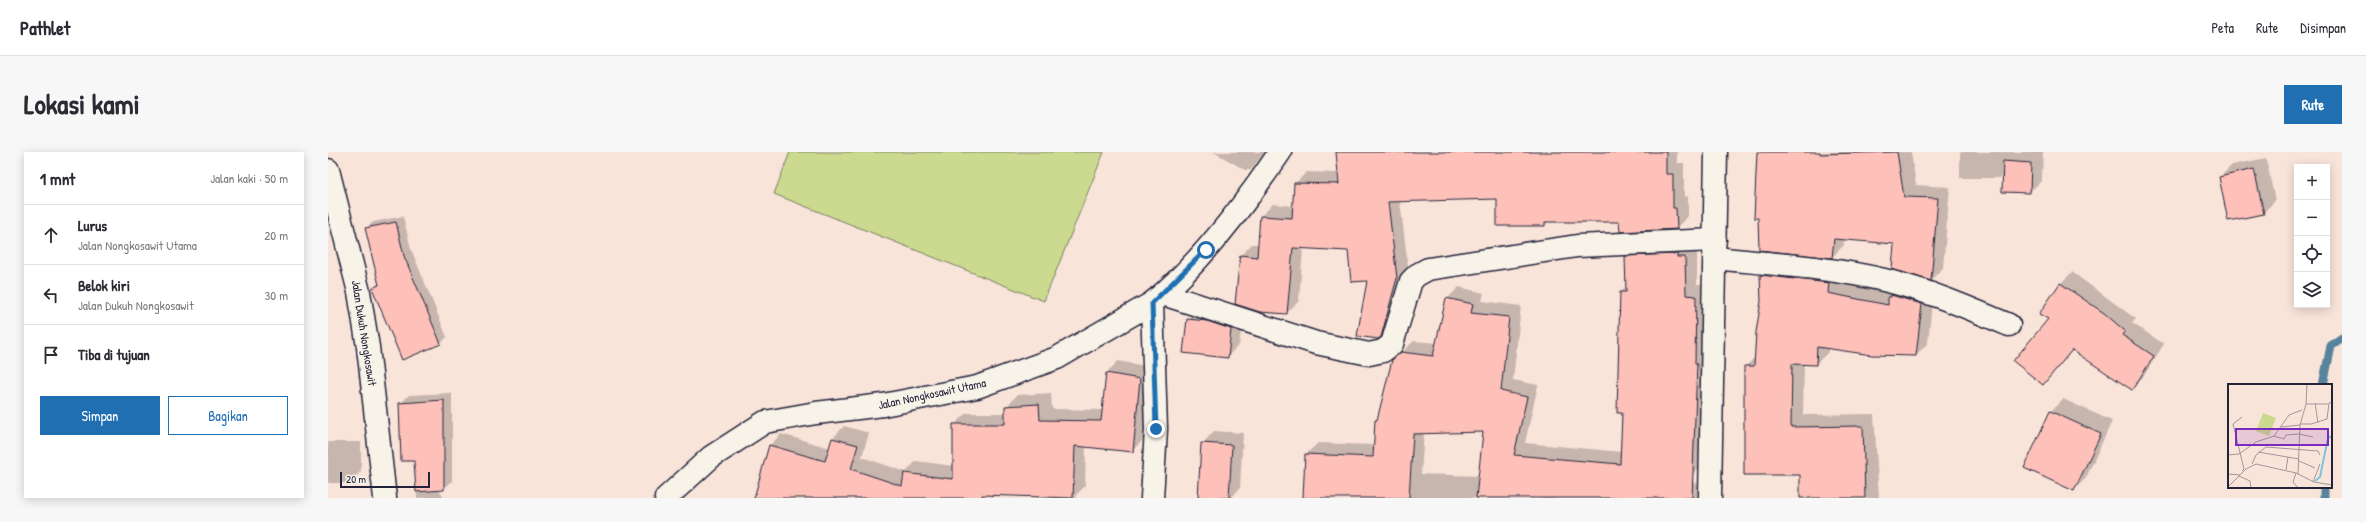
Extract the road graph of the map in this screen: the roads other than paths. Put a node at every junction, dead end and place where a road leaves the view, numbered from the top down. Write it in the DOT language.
graph roads {
  1 [pos="1280,152"];
  2 [pos="1716,152"];
  3 [pos="328,170"];
  4 [pos="1715,249"];
  5 [pos="1157,299"];
  6 [pos="2010,325"];
  7 [pos="385,498"];
  8 [pos="666,498"];
  9 [pos="1152,498"];
  10 [pos="1710,498"];
  1 -- 5 [label="street, Jalan Nongkosawit Utama"];
  2 -- 4 [label="street"];
  3 -- 7 [label="street, Jalan Dukuh Nongkosawit"];
  4 -- 5 [label="street"];
  4 -- 6 [label="street"];
  4 -- 10 [label="street"];
  5 -- 8 [label="street, Jalan Nongkosawit Utama"];
  5 -- 9 [label="street"];
}
